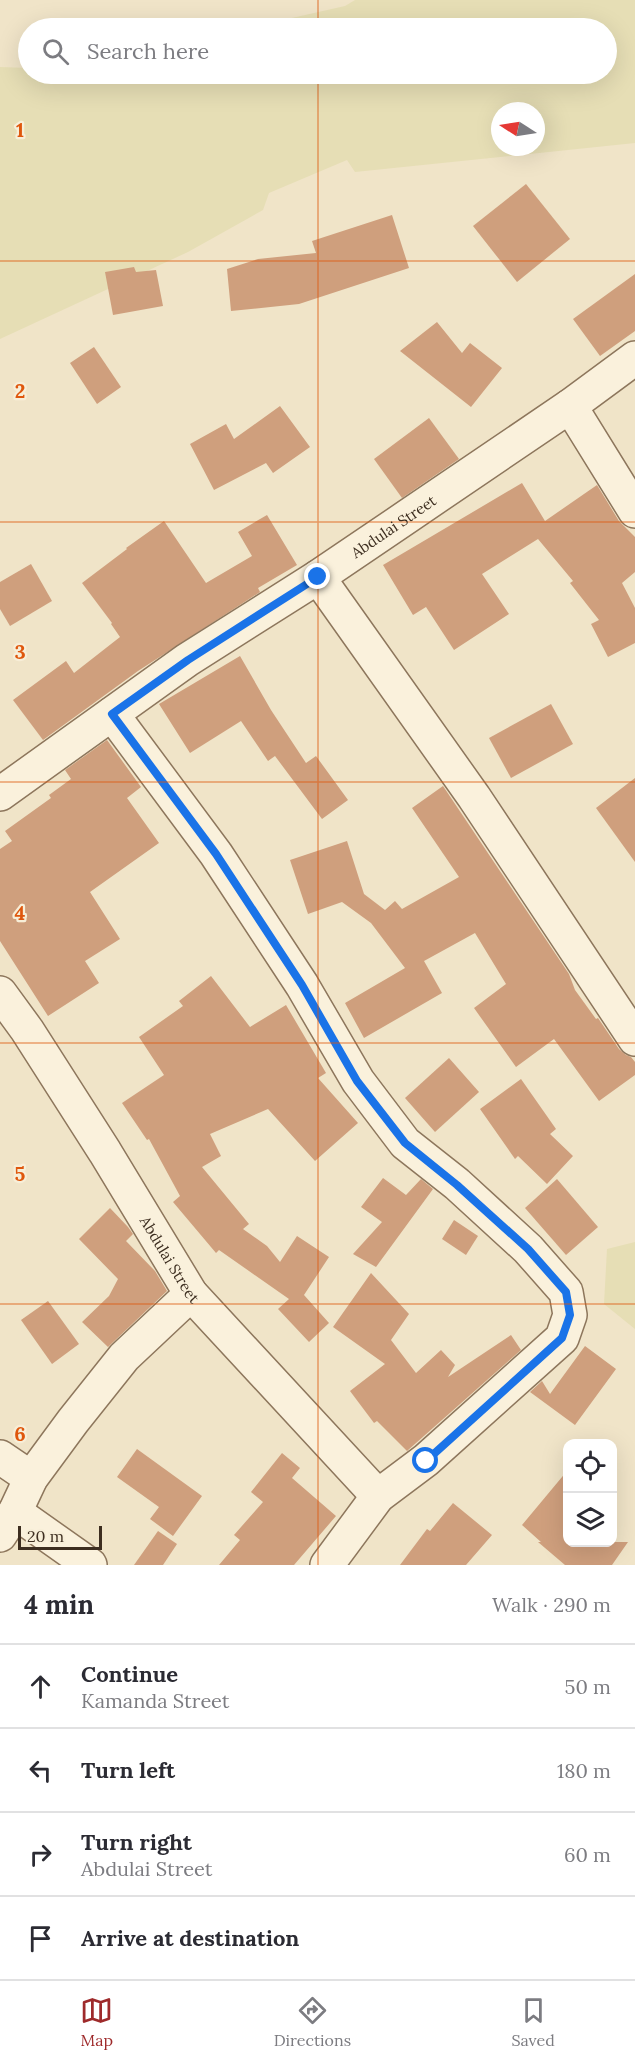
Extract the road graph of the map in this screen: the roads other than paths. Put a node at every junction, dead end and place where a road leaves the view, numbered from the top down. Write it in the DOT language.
graph roads {
  1 [pos="635,358"];
  2 [pos="570,406"];
  3 [pos="635,511"];
  4 [pos="318,577"];
  5 [pos="112,714"];
  6 [pos="0,794"];
  7 [pos="0,993"];
  8 [pos="635,1039"];
  9 [pos="191,1294"];
  10 [pos="0,1457"];
  11 [pos="31,1478"];
  12 [pos="378,1496"];
  13 [pos="7,1523"];
  14 [pos="90,1565"];
  15 [pos="327,1565"];
  1 -- 2 [label="street, Abdulai Street"];
  2 -- 3 [label="street"];
  2 -- 4 [label="street, Abdulai Street"];
  4 -- 5 [label="street, Abdulai Street"];
  4 -- 8 [label="street"];
  5 -- 6 [label="street, Abdulai Street"];
  5 -- 12 [label="street"];
  7 -- 9 [label="street, Abdulai Street"];
  9 -- 11 [label="street"];
  9 -- 12 [label="street, Abdulai Street"];
  10 -- 11 [label="street"];
  11 -- 13 [label="street"];
  12 -- 15 [label="street"];
  13 -- 14 [label="street"];
}
